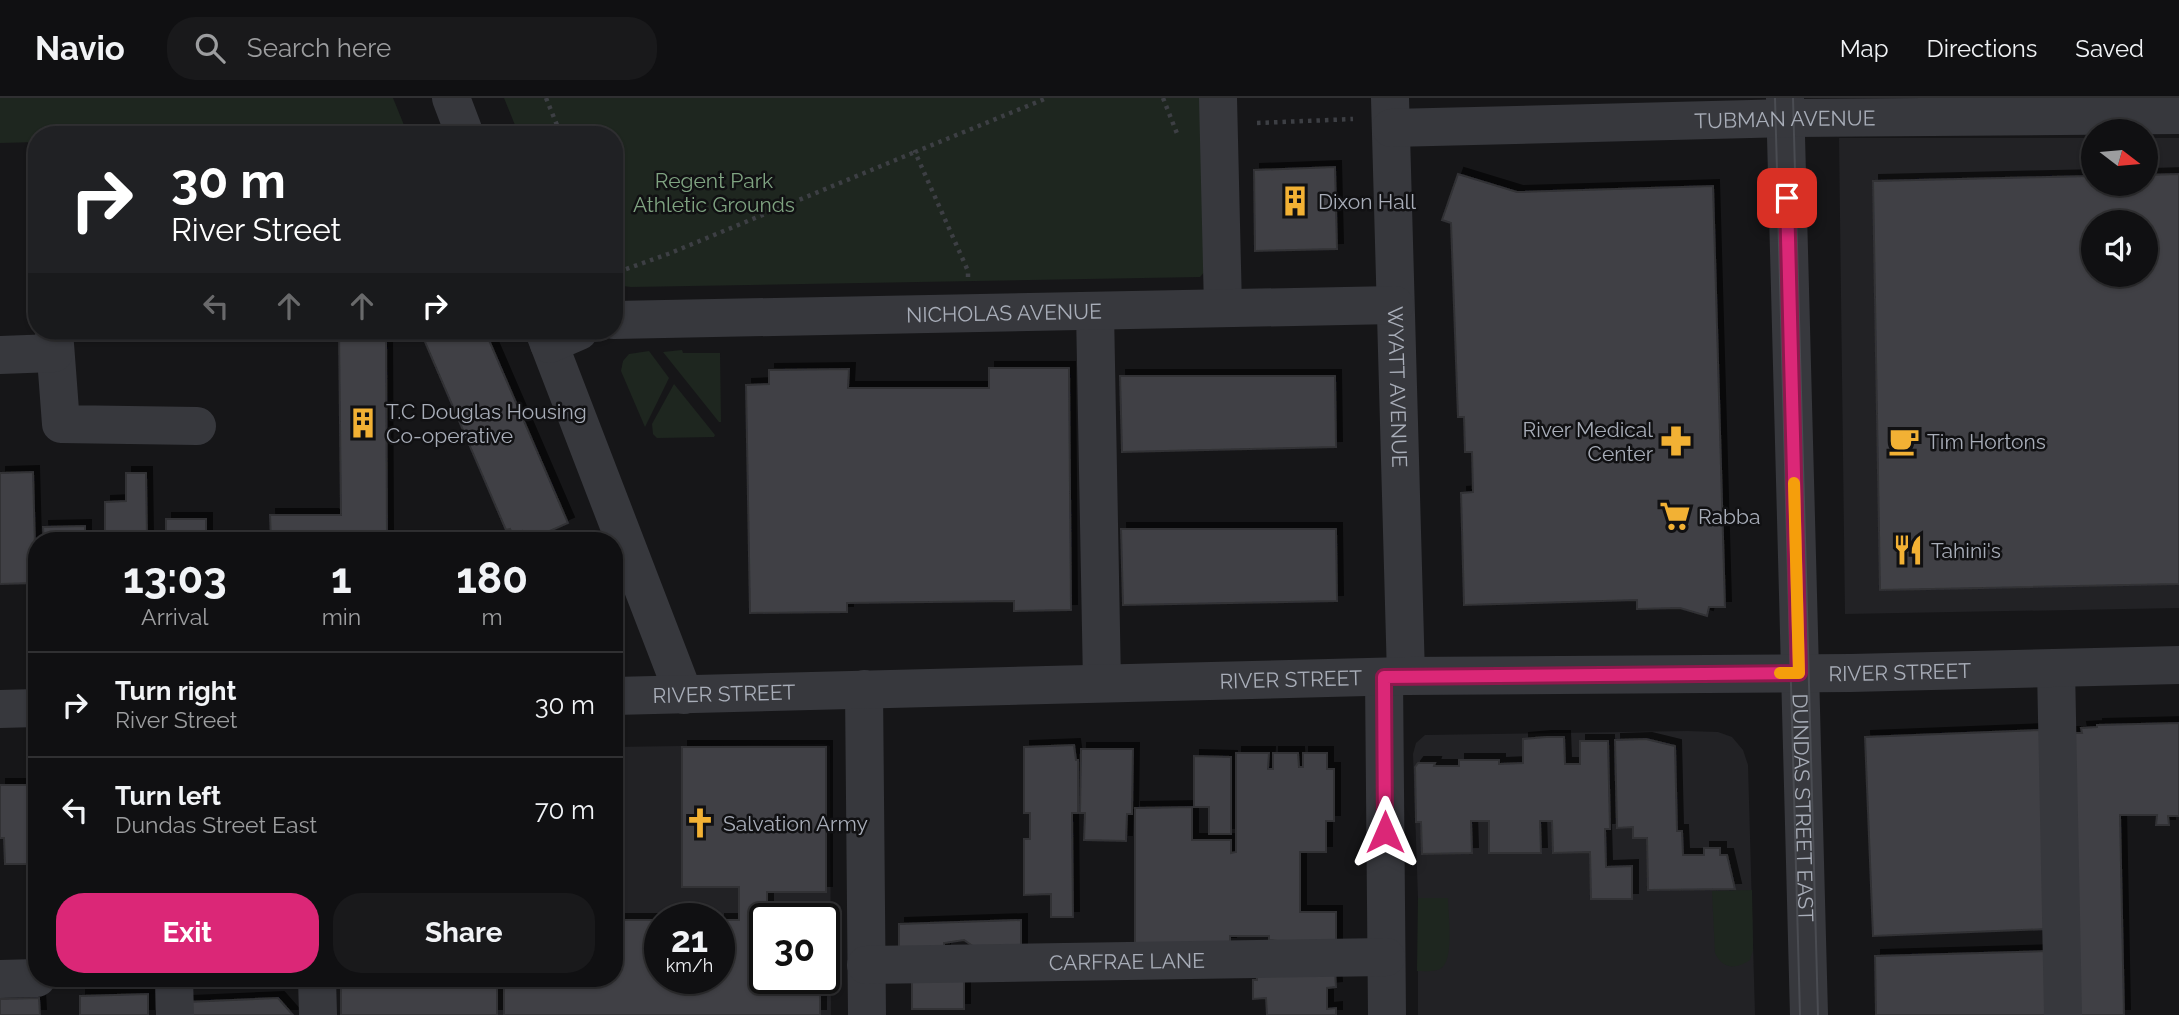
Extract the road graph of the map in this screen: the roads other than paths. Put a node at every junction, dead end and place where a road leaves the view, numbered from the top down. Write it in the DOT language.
graph roads {
  1 [pos="451,98"];
  2 [pos="1785,108"];
  3 [pos="1218,111"];
  4 [pos="1381,115"];
  5 [pos="2179,115"];
  6 [pos="462,126"];
  7 [pos="1395,305"];
  8 [pos="1223,308"];
  9 [pos="1095,311"];
  10 [pos="623,320"];
  11 [pos="559,340"];
  12 [pos="54,342"];
  13 [pos="0,355"];
  14 [pos="197,426"];
  15 [pos="2179,665"];
  16 [pos="2056,668"];
  17 [pos="1799,673"];
  18 [pos="1395,677"];
  19 [pos="1102,683"];
  20 [pos="864,689"];
  21 [pos="684,695"];
  22 [pos="623,696"];
  23 [pos="28,708"];
  24 [pos="0,709"];
  25 [pos="1386,957"];
  26 [pos="866,965"];
  27 [pos="28,978"];
  28 [pos="0,979"];
  29 [pos="174,987"];
  30 [pos="317,987"];
  31 [pos="174,1015"];
  32 [pos="318,1015"];
  33 [pos="867,1015"];
  34 [pos="1387,1015"];
  35 [pos="1810,1015"];
  36 [pos="2063,1015"];
  1 -- 6 [label="street"];
  2 -- 4 [label="street, TUBMAN AVENUE"];
  2 -- 5 [label="street, TUBMAN AVENUE"];
  2 -- 17 [label="street, DUNDAS STREET EAST"];
  3 -- 8 [label="street"];
  4 -- 7 [label="street, WYATT AVENUE"];
  7 -- 8 [label="street, NICHOLAS AVENUE"];
  7 -- 18 [label="street, WYATT AVENUE"];
  8 -- 9 [label="street, NICHOLAS AVENUE"];
  9 -- 10 [label="street, NICHOLAS AVENUE"];
  9 -- 19 [label="street"];
  11 -- 21 [label="street"];
  12 -- 13 [label="street"];
  12 -- 14 [label="street"];
  15 -- 16 [label="street, RIVER STREET"];
  16 -- 17 [label="street, RIVER STREET"];
  16 -- 36 [label="street"];
  17 -- 18 [label="street, RIVER STREET"];
  17 -- 35 [label="street, DUNDAS STREET EAST"];
  18 -- 19 [label="street, RIVER STREET"];
  18 -- 25 [label="street, WYATT AVENUE"];
  19 -- 20 [label="street, RIVER STREET"];
  20 -- 21 [label="street, RIVER STREET"];
  20 -- 26 [label="street"];
  21 -- 22 [label="street, RIVER STREET"];
  23 -- 24 [label="street"];
  25 -- 26 [label="street, CARFRAE LANE"];
  25 -- 34 [label="street, WYATT AVENUE"];
  26 -- 33 [label="street"];
  27 -- 28 [label="street"];
  29 -- 31 [label="street"];
  30 -- 32 [label="street"];
}
